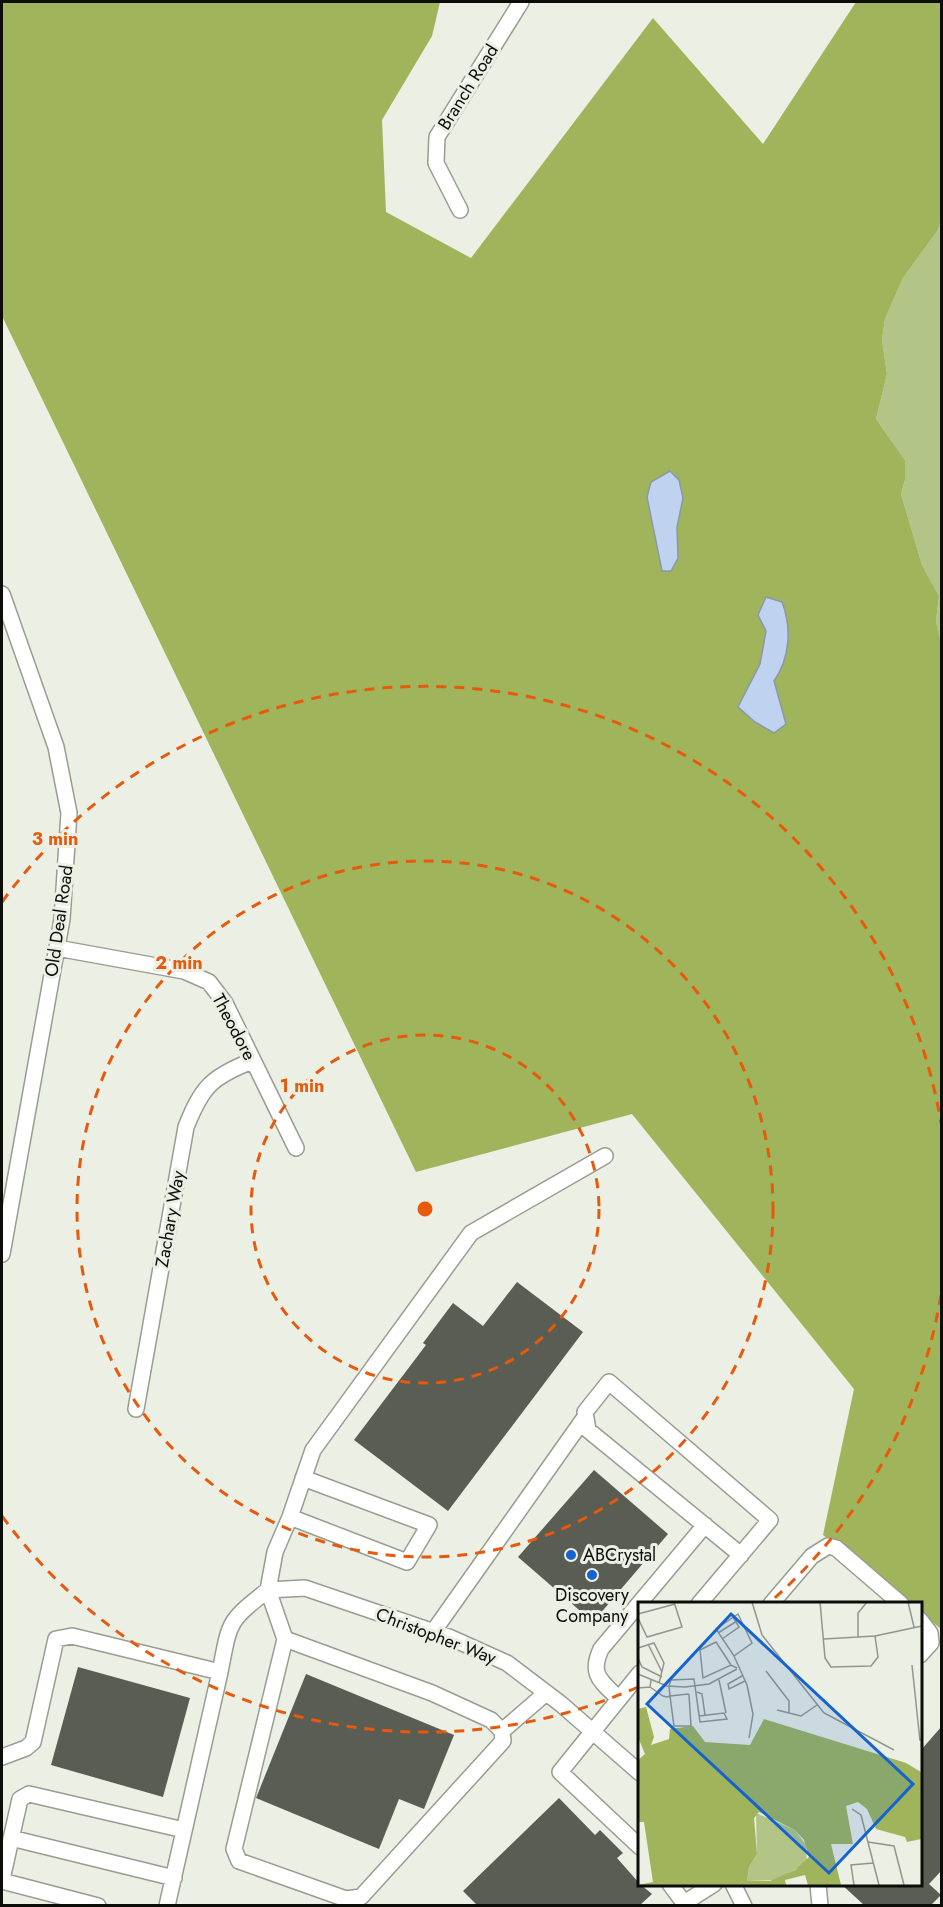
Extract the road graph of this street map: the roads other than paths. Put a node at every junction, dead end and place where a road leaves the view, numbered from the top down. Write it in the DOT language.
graph roads {
  1 [pos="521,2"];
  2 [pos="460,210"];
  3 [pos="2,594"];
  4 [pos="57,948"];
  5 [pos="252,1061"];
  6 [pos="296,1148"];
  7 [pos="604,1156"];
  8 [pos="2,1254"];
  9 [pos="136,1409"];
  10 [pos="585,1417"];
  11 [pos="303,1478"];
  12 [pos="290,1517"];
  13 [pos="705,1525"];
  14 [pos="741,1555"];
  15 [pos="268,1590"];
  16 [pos="640,1602"];
  17 [pos="701,1602"];
  18 [pos="773,1602"];
  19 [pos="899,1602"];
  20 [pos="638,1605"];
  21 [pos="922,1621"];
  22 [pos="433,1632"];
  23 [pos="285,1639"];
  24 [pos="922,1654"];
  25 [pos="220,1672"];
  26 [pos="638,1676"];
  27 [pos="546,1693"];
  28 [pos="619,1699"];
  29 [pos="502,1731"];
  30 [pos="591,1731"];
  31 [pos="2,1757"];
  32 [pos="638,1771"];
  33 [pos="184,1830"];
  34 [pos="11,1838"];
  35 [pos="638,1845"];
  36 [pos="174,1878"];
  37 [pos="2,1880"];
  38 [pos="671,1886"];
  39 [pos="711,1886"];
  40 [pos="734,1886"];
  41 [pos="818,1886"];
  42 [pos="98,1905"];
  43 [pos="167,1905"];
  44 [pos="744,1905"];
  45 [pos="820,1905"];
  1 -- 2 [label="street, Branch Road"];
  3 -- 4 [label="street, Old Deal Road"];
  4 -- 5 [label="street, Theodore"];
  4 -- 8 [label="street, Old Deal Road"];
  5 -- 6 [label="street, Theodore"];
  5 -- 9 [label="street, Zachary Way"];
  7 -- 11 [label="street"];
  10 -- 13 [label="street"];
  10 -- 14 [label="street"];
  10 -- 22 [label="street"];
  11 -- 12 [label="street"];
  11 -- 12 [label="street"];
  12 -- 15 [label="street"];
  13 -- 14 [label="street"];
  13 -- 16 [label="street"];
  14 -- 17 [label="street"];
  15 -- 22 [label="street, Christopher Way"];
  15 -- 23 [label="street"];
  15 -- 25 [label="street"];
  18 -- 19 [label="street"];
  20 -- 28 [label="street"];
  21 -- 24 [label="street"];
  22 -- 27 [label="street, Christopher Way"];
  23 -- 29 [label="street"];
  23 -- 29 [label="street"];
  25 -- 31 [label="street"];
  25 -- 33 [label="street"];
  26 -- 28 [label="street"];
  27 -- 29 [label="street"];
  27 -- 30 [label="street, Christopher Way"];
  28 -- 30 [label="street"];
  30 -- 32 [label="street, Christopher Way"];
  30 -- 35 [label="street"];
  33 -- 34 [label="street"];
  33 -- 36 [label="street"];
  34 -- 36 [label="street"];
  34 -- 37 [label="street"];
  36 -- 43 [label="street"];
  37 -- 42 [label="street"];
  38 -- 39 [label="street"];
  40 -- 44 [label="street"];
  41 -- 45 [label="street"];
}
